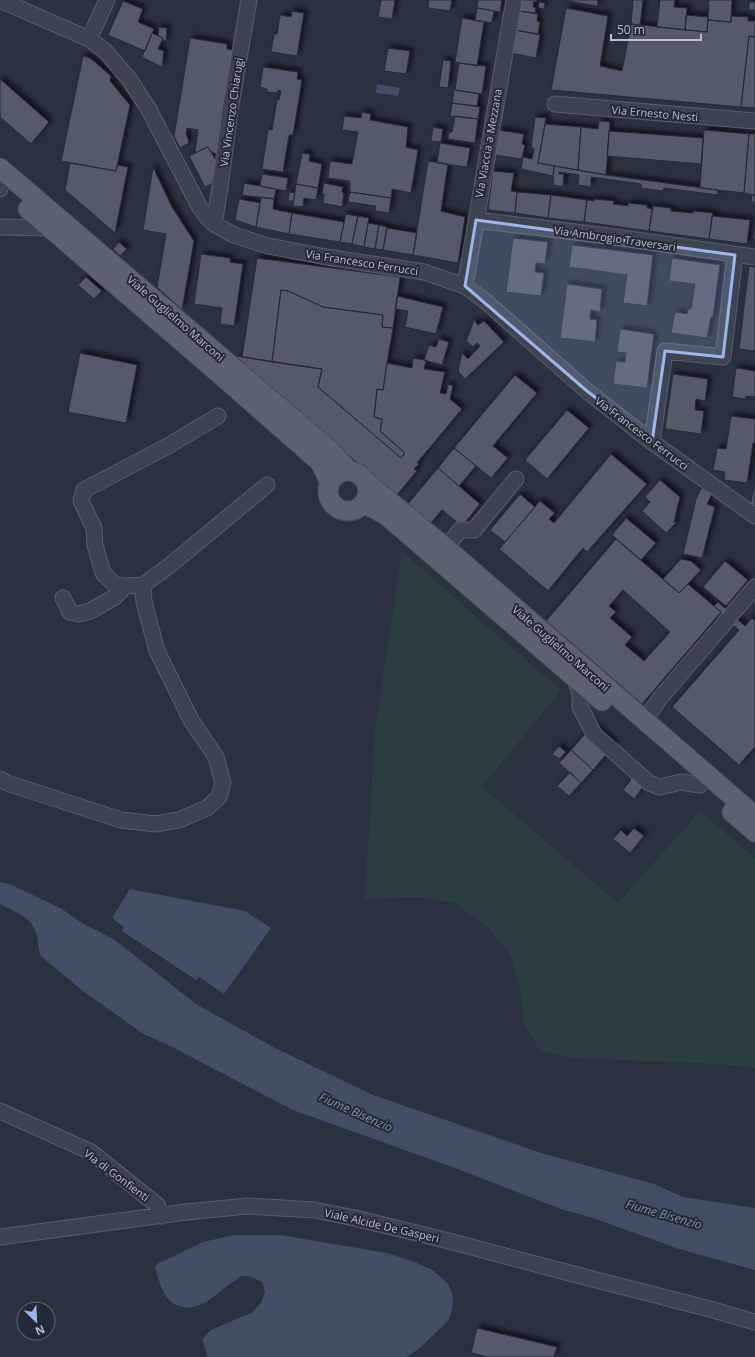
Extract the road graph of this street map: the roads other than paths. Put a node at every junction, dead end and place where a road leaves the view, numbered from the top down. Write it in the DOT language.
graph roads {
  1 [pos="0,0"];
  2 [pos="107,0"];
  3 [pos="249,0"];
  4 [pos="514,0"];
  5 [pos="89,39"];
  6 [pos="555,104"];
  7 [pos="755,121"];
  8 [pos="0,183"];
  9 [pos="476,220"];
  10 [pos="214,224"];
  11 [pos="0,227"];
  12 [pos="50,228"];
  13 [pos="735,255"];
  14 [pos="755,257"];
  15 [pos="465,286"];
  16 [pos="218,416"];
  17 [pos="652,442"];
  18 [pos="348,471"];
  19 [pos="516,479"];
  20 [pos="365,481"];
  21 [pos="330,483"];
  22 [pos="267,485"];
  23 [pos="363,503"];
  24 [pos="755,516"];
  25 [pos="446,548"];
  26 [pos="144,585"];
  27 [pos="125,586"];
  28 [pos="755,587"];
  29 [pos="64,598"];
  30 [pos="572,676"];
  31 [pos="645,720"];
  32 [pos="0,779"];
  33 [pos="700,785"];
  34 [pos="755,816"];
  35 [pos="755,832"];
  36 [pos="0,1111"];
  37 [pos="162,1216"];
  38 [pos="0,1237"];
  39 [pos="755,1322"];
  1 -- 5 [label="street, Via Francesco Ferrucci"];
  2 -- 5 [label="street"];
  3 -- 10 [label="street, Via Vincenzo Chiarugi"];
  4 -- 9 [label="street, Via Viaccia a Mezzana"];
  5 -- 10 [label="street, Via Francesco Ferrucci"];
  6 -- 7 [label="street, Via Ernesto Nesti"];
  8 -- 12 [label="main road, Viale Guglielmo Marconi"];
  8 -- 18 [label="main road, Viale Guglielmo Marconi"];
  9 -- 13 [label="street, Via Ambrogio Traversari"];
  9 -- 15 [label="street, Via Viaccia a Mezzana"];
  10 -- 15 [label="street, Via Francesco Ferrucci"];
  11 -- 12 [label="street"];
  12 -- 21 [label="main road, Viale Guglielmo Marconi"];
  13 -- 14 [label="street, Via Ambrogio Traversari"];
  13 -- 17 [label="street"];
  15 -- 17 [label="street, Via Francesco Ferrucci"];
  16 -- 27 [label="street"];
  17 -- 24 [label="street, Via Francesco Ferrucci"];
  18 -- 20 [label="main road, Viale Guglielmo Marconi"];
  18 -- 21 [label="main road"];
  19 -- 25 [label="street"];
  20 -- 23 [label="main road"];
  20 -- 25 [label="main road, Viale Guglielmo Marconi"];
  21 -- 23 [label="main road, Viale Guglielmo Marconi"];
  22 -- 26 [label="street"];
  23 -- 30 [label="main road, Viale Guglielmo Marconi"];
  25 -- 31 [label="main road, Viale Guglielmo Marconi"];
  26 -- 27 [label="street"];
  26 -- 32 [label="street"];
  27 -- 29 [label="street"];
  28 -- 31 [label="street"];
  30 -- 33 [label="main road, Viale Guglielmo Marconi"];
  30 -- 33 [label="street"];
  31 -- 34 [label="main road, Viale Guglielmo Marconi"];
  33 -- 35 [label="main road, Viale Guglielmo Marconi"];
  36 -- 37 [label="street, Via di Gonfienti"];
  37 -- 38 [label="street, Viale Alcide De Gasperi"];
  37 -- 39 [label="street, Viale Alcide De Gasperi"];
}
